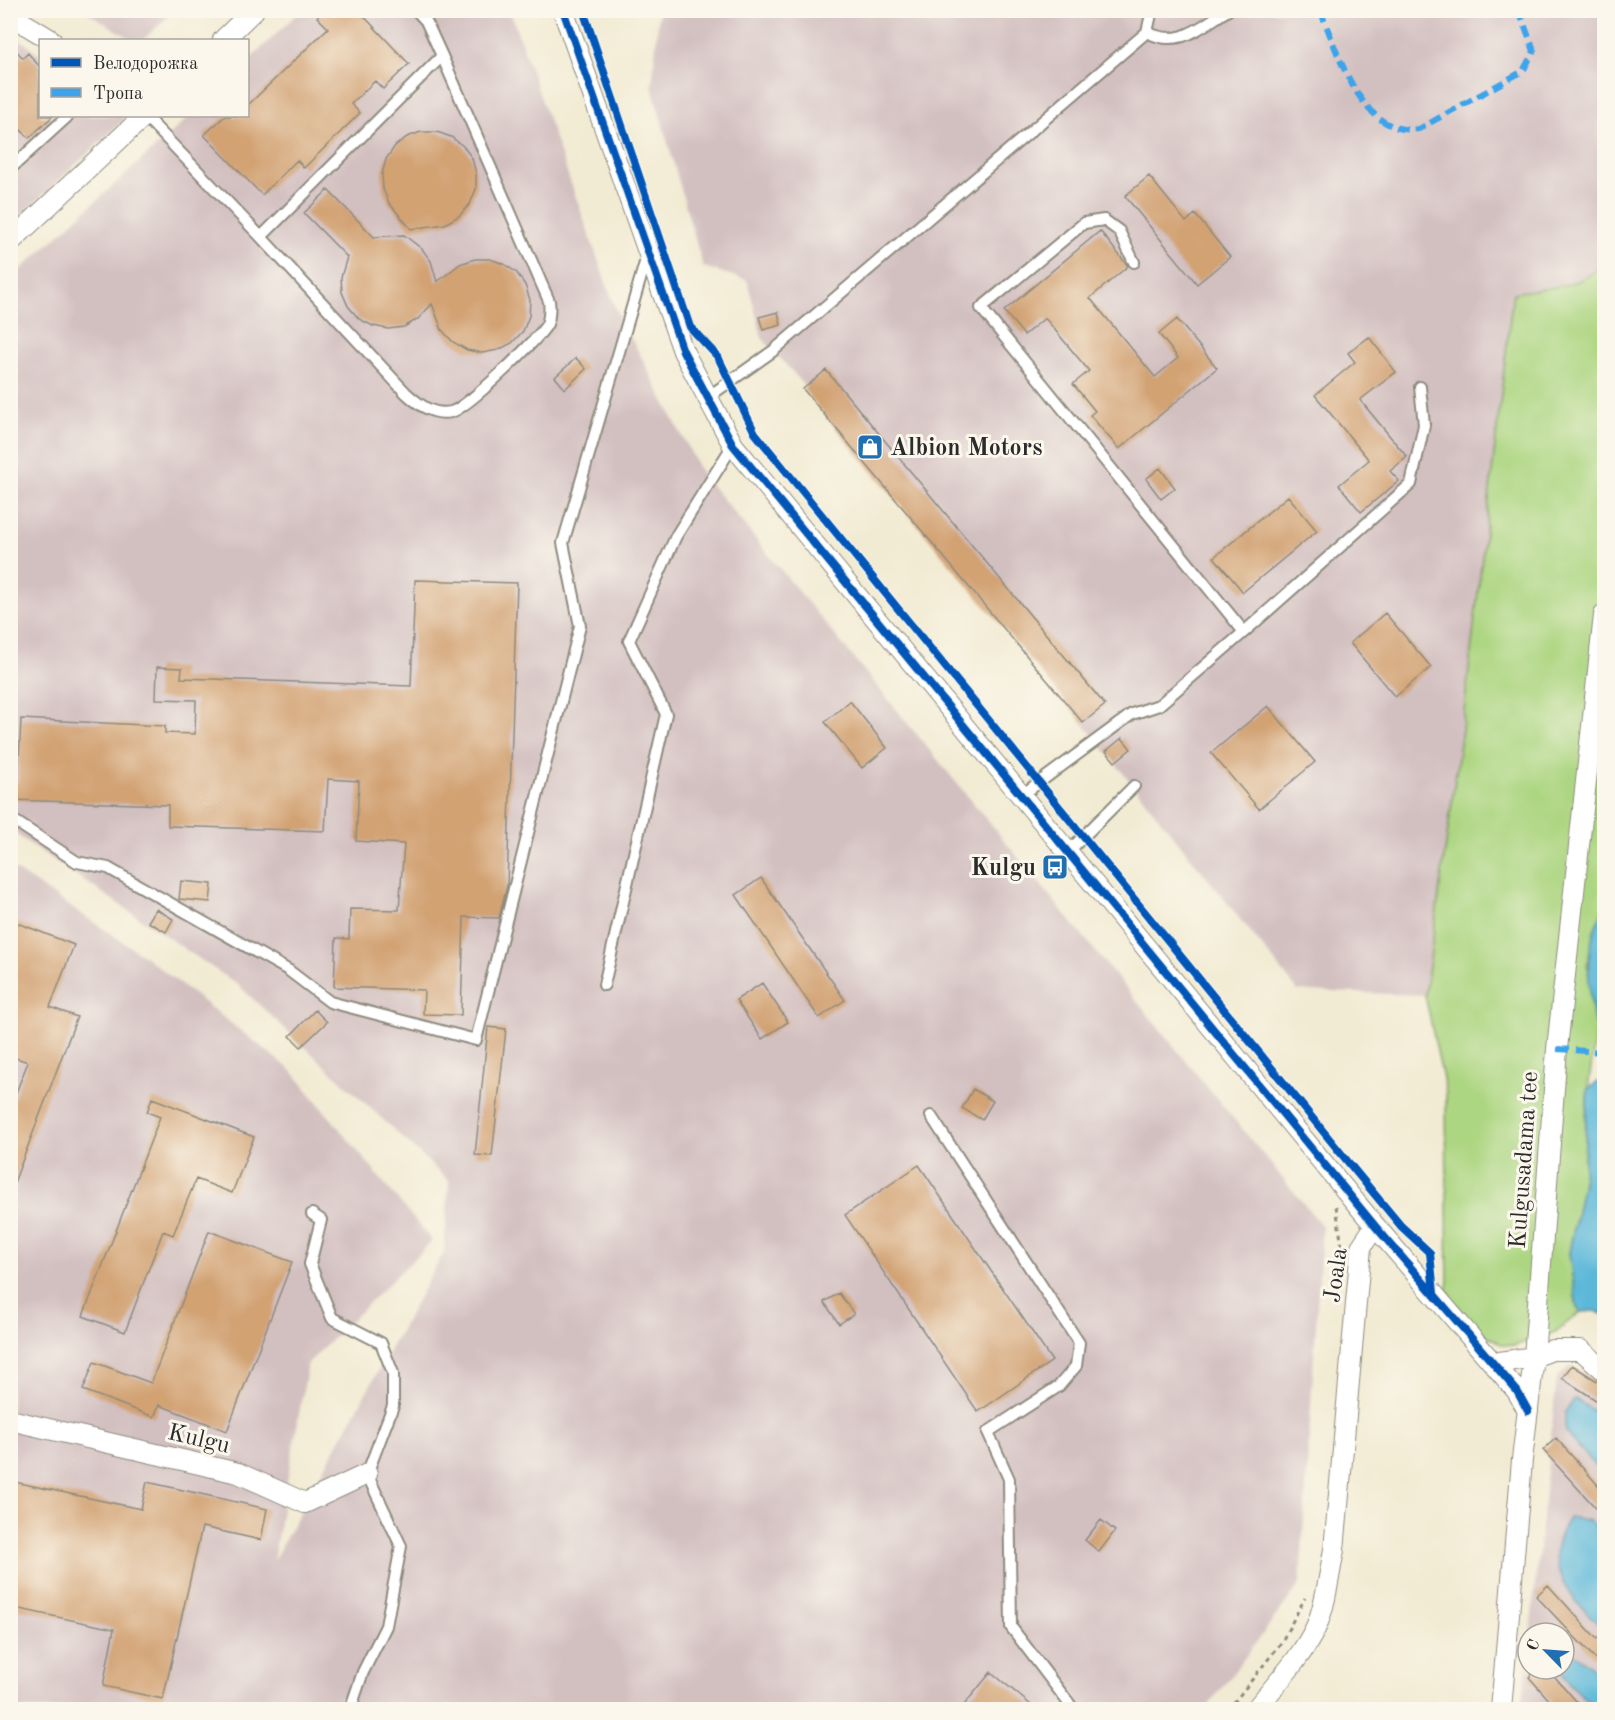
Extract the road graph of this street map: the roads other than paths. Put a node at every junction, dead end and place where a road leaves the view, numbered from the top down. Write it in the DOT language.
graph roads {
  1 [pos="254,10"];
  2 [pos="416,10"];
  3 [pos="563,10"];
  4 [pos="1152,10"];
  5 [pos="1228,10"];
  6 [pos="10,15"];
  7 [pos="1147,32"];
  8 [pos="49,39"];
  9 [pos="224,39"];
  10 [pos="442,56"];
  11 [pos="67,117"];
  12 [pos="143,117"];
  13 [pos="145,117"];
  14 [pos="10,170"];
  15 [pos="261,237"];
  16 [pos="10,242"];
  17 [pos="648,254"];
  18 [pos="1134,262"];
  19 [pos="1420,387"];
  20 [pos="708,397"];
  21 [pos="733,445"];
  22 [pos="1605,615"];
  23 [pos="1245,632"];
  24 [pos="1134,786"];
  25 [pos="1022,795"];
  26 [pos="10,818"];
  27 [pos="1068,852"];
  28 [pos="604,985"];
  29 [pos="931,1116"];
  30 [pos="312,1214"];
  31 [pos="1375,1226"];
  32 [pos="1534,1357"];
  33 [pos="1493,1363"];
  34 [pos="1605,1370"];
  35 [pos="1528,1411"];
  36 [pos="10,1420"];
  37 [pos="367,1474"];
  38 [pos="350,1710"];
  39 [pos="1074,1710"];
  40 [pos="1255,1710"];
  41 [pos="1501,1710"];
  1 -- 9 [label="street"];
  2 -- 10 [label="lane"];
  3 -- 17 [label="street, Joala"];
  4 -- 7 [label="lane"];
  5 -- 7 [label="lane"];
  6 -- 8 [label="street"];
  7 -- 20 [label="lane"];
  10 -- 15 [label="lane"];
  10 -- 15 [label="lane"];
  11 -- 14 [label="lane"];
  12 -- 16 [label="street"];
  13 -- 15 [label="lane"];
  17 -- 20 [label="street, Joala"];
  17 -- 26 [label="lane"];
  18 -- 23 [label="lane"];
  19 -- 23 [label="lane"];
  20 -- 21 [label="street, Joala"];
  21 -- 25 [label="street, Joala"];
  21 -- 28 [label="lane"];
  22 -- 32 [label="street, Kulgusadama tee"];
  23 -- 25 [label="lane"];
  24 -- 27 [label="lane"];
  25 -- 27 [label="street, Joala"];
  27 -- 31 [label="street, Joala"];
  29 -- 39 [label="lane"];
  30 -- 37 [label="lane"];
  31 -- 33 [label="street"];
  31 -- 40 [label="street, Joala"];
  32 -- 33 [label="street"];
  32 -- 34 [label="street"];
  32 -- 35 [label="street, Kulgusadama tee"];
  33 -- 35 [label="street"];
  35 -- 41 [label="street, Kulgusadama tee"];
  36 -- 37 [label="street, Kulgu"];
  37 -- 38 [label="lane"];
}
